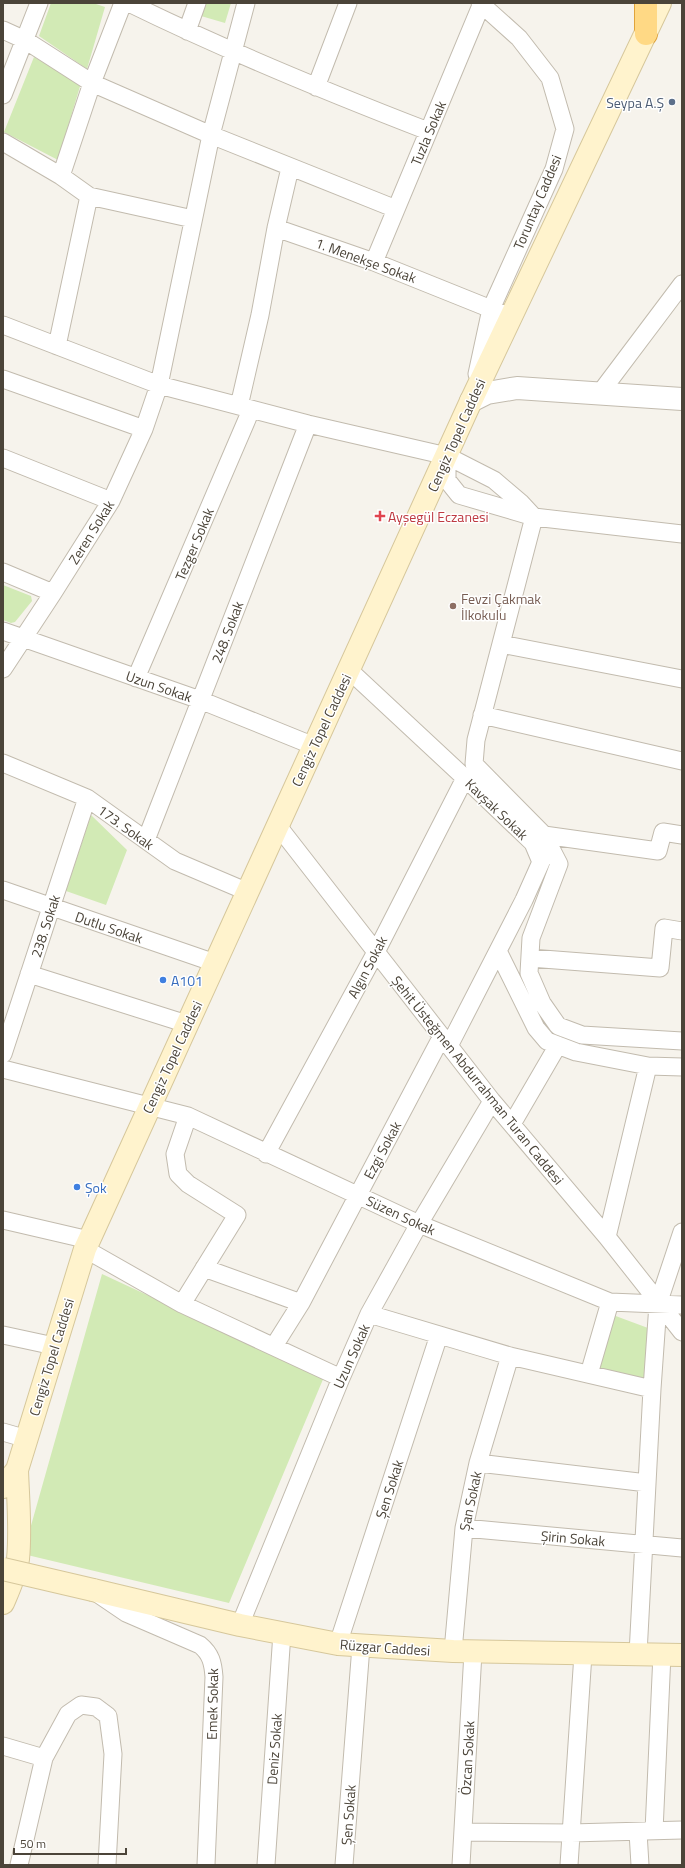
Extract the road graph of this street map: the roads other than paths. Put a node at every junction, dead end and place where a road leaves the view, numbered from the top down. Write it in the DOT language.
graph roads {
  1 [pos="39,3"];
  2 [pos="123,3"];
  3 [pos="129,3"];
  4 [pos="197,3"];
  5 [pos="246,3"];
  6 [pos="348,3"];
  7 [pos="481,3"];
  8 [pos="646,3"];
  9 [pos="660,3"];
  10 [pos="3,30"];
  11 [pos="187,31"];
  12 [pos="646,34"];
  13 [pos="25,40"];
  14 [pos="234,52"];
  15 [pos="92,83"];
  16 [pos="316,87"];
  17 [pos="3,95"];
  18 [pos="428,131"];
  19 [pos="211,135"];
  20 [pos="3,142"];
  21 [pos="290,168"];
  22 [pos="61,176"];
  23 [pos="89,196"];
  24 [pos="396,209"];
  25 [pos="193,219"];
  26 [pos="276,228"];
  27 [pos="374,262"];
  28 [pos="682,284"];
  29 [pos="491,309"];
  30 [pos="511,317"];
  31 [pos="3,325"];
  32 [pos="57,346"];
  33 [pos="3,379"];
  34 [pos="159,385"];
  35 [pos="600,393"];
  36 [pos="682,399"];
  37 [pos="471,401"];
  38 [pos="245,408"];
  39 [pos="308,424"];
  40 [pos="144,429"];
  41 [pos="447,456"];
  42 [pos="3,458"];
  43 [pos="111,501"];
  44 [pos="534,517"];
  45 [pos="682,534"];
  46 [pos="3,572"];
  47 [pos="53,593"];
  48 [pos="3,631"];
  49 [pos="23,638"];
  50 [pos="501,644"];
  51 [pos="3,669"];
  52 [pos="349,670"];
  53 [pos="136,678"];
  54 [pos="682,679"];
  55 [pos="200,700"];
  56 [pos="482,715"];
  57 [pos="314,746"];
  58 [pos="682,761"];
  59 [pos="3,763"];
  60 [pos="466,778"];
  61 [pos="87,798"];
  62 [pos="278,826"];
  63 [pos="544,835"];
  64 [pos="682,835"];
  65 [pos="146,840"];
  66 [pos="3,890"];
  67 [pos="248,892"];
  68 [pos="51,906"];
  69 [pos="682,931"];
  70 [pos="498,951"];
  71 [pos="376,952"];
  72 [pos="530,958"];
  73 [pos="215,963"];
  74 [pos="29,974"];
  75 [pos="187,1024"];
  76 [pos="445,1041"];
  77 [pos="682,1041"];
  78 [pos="558,1046"];
  79 [pos="3,1054"];
  80 [pos="648,1066"];
  81 [pos="682,1067"];
  82 [pos="3,1069"];
  83 [pos="492,1101"];
  84 [pos="149,1105"];
  85 [pos="188,1116"];
  86 [pos="512,1124"];
  87 [pos="266,1154"];
  88 [pos="358,1195"];
  89 [pos="3,1220"];
  90 [pos="419,1224"];
  91 [pos="682,1232"];
  92 [pos="606,1238"];
  93 [pos="87,1245"];
  94 [pos="204,1268"];
  95 [pos="610,1302"];
  96 [pos="301,1303"];
  97 [pos="182,1304"];
  98 [pos="658,1304"];
  99 [pos="682,1305"];
  100 [pos="369,1314"];
  101 [pos="682,1332"];
  102 [pos="3,1335"];
  103 [pos="439,1335"];
  104 [pos="54,1346"];
  105 [pos="274,1346"];
  106 [pos="510,1356"];
  107 [pos="589,1374"];
  108 [pos="341,1378"];
  109 [pos="652,1389"];
  110 [pos="3,1432"];
  111 [pos="27,1439"];
  112 [pos="478,1463"];
  113 [pos="17,1470"];
  114 [pos="648,1483"];
  115 [pos="3,1487"];
  116 [pos="3,1518"];
  117 [pos="464,1528"];
  118 [pos="18,1544"];
  119 [pos="644,1545"];
  120 [pos="682,1548"];
  121 [pos="3,1569"];
  122 [pos="93,1590"];
  123 [pos="3,1603"];
  124 [pos="240,1625"];
  125 [pos="282,1633"];
  126 [pos="338,1644"];
  127 [pos="361,1646"];
  128 [pos="463,1652"];
  129 [pos="583,1654"];
  130 [pos="638,1654"];
  131 [pos="672,1654"];
  132 [pos="3,1746"];
  133 [pos="44,1758"];
  134 [pos="682,1830"];
  135 [pos="463,1832"];
  136 [pos="646,1832"];
  137 [pos="571,1833"];
  138 [pos="19,1865"];
  139 [pos="107,1865"];
  140 [pos="206,1865"];
  141 [pos="266,1865"];
  142 [pos="344,1865"];
  143 [pos="461,1865"];
  144 [pos="569,1865"];
  145 [pos="640,1865"];
  1 -- 13 [label="street"];
  2 -- 15 [label="street"];
  3 -- 11 [label="street"];
  4 -- 11 [label="street"];
  5 -- 14 [label="street, Zeren Sokak"];
  6 -- 16 [label="street"];
  7 -- 18 [label="street, Tuzla Sokak"];
  7 -- 29 [label="street, Toruntay Caddesi"];
  8 -- 12 [label="highway"];
  9 -- 12 [label="main road, Cengiz Topel Caddesi"];
  10 -- 13 [label="street"];
  11 -- 14 [label="street"];
  12 -- 30 [label="main road, Cengiz Topel Caddesi"];
  13 -- 15 [label="street"];
  13 -- 17 [label="street"];
  14 -- 16 [label="street"];
  14 -- 19 [label="street, Zeren Sokak"];
  15 -- 19 [label="street"];
  15 -- 22 [label="street"];
  16 -- 18 [label="street"];
  18 -- 24 [label="street, Tuzla Sokak"];
  19 -- 21 [label="street"];
  19 -- 25 [label="street, Zeren Sokak"];
  20 -- 22 [label="street"];
  21 -- 24 [label="street"];
  21 -- 26 [label="street"];
  22 -- 23 [label="street"];
  23 -- 25 [label="street"];
  23 -- 32 [label="street"];
  24 -- 27 [label="street, Tuzla Sokak"];
  25 -- 34 [label="street, Zeren Sokak"];
  26 -- 27 [label="street, 1. Menekşe Sokak"];
  26 -- 38 [label="street, Tezger Sokak"];
  27 -- 29 [label="street, 1. Menekşe Sokak"];
  28 -- 35 [label="street"];
  29 -- 30 [label="street, 1. Menekşe Sokak"];
  29 -- 37 [label="street, Toruntay Caddesi"];
  30 -- 37 [label="main road, Cengiz Topel Caddesi"];
  31 -- 32 [label="street"];
  32 -- 34 [label="street"];
  33 -- 40 [label="street"];
  34 -- 38 [label="street"];
  34 -- 40 [label="street, Zeren Sokak"];
  35 -- 36 [label="street"];
  35 -- 37 [label="street"];
  37 -- 41 [label="main road, Cengiz Topel Caddesi"];
  38 -- 39 [label="street"];
  38 -- 53 [label="street, Tezger Sokak"];
  39 -- 41 [label="street"];
  39 -- 55 [label="street, 248. Sokak"];
  40 -- 43 [label="street, Zeren Sokak"];
  41 -- 44 [label="street"];
  41 -- 44 [label="street"];
  41 -- 52 [label="main road, Cengiz Topel Caddesi"];
  42 -- 43 [label="street"];
  43 -- 47 [label="street, Zeren Sokak"];
  44 -- 45 [label="street"];
  44 -- 50 [label="street"];
  46 -- 47 [label="street"];
  47 -- 49 [label="street, Zeren Sokak"];
  48 -- 49 [label="street, Uzun Sokak"];
  49 -- 51 [label="street, Zeren Sokak"];
  49 -- 53 [label="street, Uzun Sokak"];
  50 -- 54 [label="street"];
  50 -- 56 [label="street"];
  52 -- 57 [label="main road, Cengiz Topel Caddesi"];
  52 -- 60 [label="street, Kavşak Sokak"];
  53 -- 55 [label="street, Uzun Sokak"];
  55 -- 57 [label="street, Uzun Sokak"];
  55 -- 65 [label="street, 248. Sokak"];
  56 -- 58 [label="street"];
  56 -- 63 [label="street"];
  57 -- 62 [label="main road, Cengiz Topel Caddesi"];
  59 -- 61 [label="street, 173. Sokak"];
  60 -- 70 [label="street, Kavşak Sokak"];
  60 -- 71 [label="street, Algın Sokak"];
  61 -- 65 [label="street, 173. Sokak"];
  61 -- 68 [label="street, 238. Sokak"];
  62 -- 67 [label="main road, Cengiz Topel Caddesi"];
  62 -- 71 [label="street, Şehit Üsteğmen Abdurrahman Turan Caddesi"];
  63 -- 64 [label="street"];
  63 -- 72 [label="street"];
  65 -- 67 [label="street, 173. Sokak"];
  66 -- 68 [label="street, Dutlu Sokak"];
  67 -- 73 [label="main road, Cengiz Topel Caddesi"];
  68 -- 73 [label="street, Dutlu Sokak"];
  68 -- 74 [label="street, 238. Sokak"];
  69 -- 72 [label="street"];
  70 -- 76 [label="street, Kavşak Sokak"];
  70 -- 78 [label="street"];
  71 -- 76 [label="street, Şehit Üsteğmen Abdurrahman Turan Caddesi"];
  71 -- 87 [label="street, Algın Sokak"];
  72 -- 77 [label="street"];
  73 -- 75 [label="main road, Cengiz Topel Caddesi"];
  74 -- 75 [label="street"];
  74 -- 79 [label="street, 238. Sokak"];
  75 -- 84 [label="main road, Cengiz Topel Caddesi"];
  76 -- 83 [label="street, Şehit Üsteğmen Abdurrahman Turan Caddesi"];
  76 -- 88 [label="street, Ezgi Sokak"];
  78 -- 80 [label="street"];
  78 -- 86 [label="street"];
  80 -- 81 [label="street"];
  80 -- 92 [label="street"];
  82 -- 84 [label="street, Süzen Sokak"];
  83 -- 86 [label="street, Şehit Üsteğmen Abdurrahman Turan Caddesi"];
  83 -- 90 [label="street, Uzun Sokak"];
  84 -- 85 [label="street, Süzen Sokak"];
  84 -- 93 [label="main road, Cengiz Topel Caddesi"];
  85 -- 87 [label="street, Süzen Sokak"];
  85 -- 94 [label="street"];
  86 -- 92 [label="street, Şehit Üsteğmen Abdurrahman Turan Caddesi"];
  87 -- 88 [label="street, Süzen Sokak"];
  88 -- 90 [label="street, Süzen Sokak"];
  88 -- 96 [label="street, Ezgi Sokak"];
  89 -- 93 [label="street"];
  90 -- 95 [label="street, Süzen Sokak"];
  90 -- 100 [label="street, Uzun Sokak"];
  91 -- 98 [label="street"];
  92 -- 98 [label="street, Şehit Üsteğmen Abdurrahman Turan Caddesi"];
  93 -- 97 [label="street"];
  93 -- 104 [label="main road, Cengiz Topel Caddesi"];
  94 -- 96 [label="street"];
  94 -- 97 [label="street"];
  95 -- 98 [label="street, Süzen Sokak"];
  95 -- 107 [label="street"];
  96 -- 105 [label="street, Ezgi Sokak"];
  97 -- 105 [label="street"];
  98 -- 99 [label="street, Süzen Sokak"];
  98 -- 101 [label="street, Şehit Üsteğmen Abdurrahman Turan Caddesi"];
  98 -- 109 [label="street"];
  100 -- 103 [label="street"];
  100 -- 108 [label="street, Uzun Sokak"];
  102 -- 104 [label="street"];
  103 -- 106 [label="street"];
  103 -- 126 [label="street, Şen Sokak"];
  104 -- 111 [label="main road, Cengiz Topel Caddesi"];
  105 -- 108 [label="street"];
  106 -- 107 [label="street"];
  106 -- 112 [label="street, Şan Sokak"];
  107 -- 109 [label="street"];
  108 -- 124 [label="street, Uzun Sokak"];
  109 -- 114 [label="street"];
  110 -- 111 [label="street"];
  111 -- 113 [label="main road, Cengiz Topel Caddesi"];
  112 -- 114 [label="street"];
  112 -- 117 [label="street, Şan Sokak"];
  113 -- 115 [label="main road"];
  113 -- 118 [label="main road"];
  114 -- 119 [label="street"];
  116 -- 118 [label="main road"];
  117 -- 119 [label="street, Şirin Sokak"];
  117 -- 128 [label="street, Şan Sokak"];
  118 -- 123 [label="main road"];
  119 -- 120 [label="street, Şirin Sokak"];
  119 -- 130 [label="street"];
  121 -- 122 [label="main road, Rüzgar Caddesi, bridge"];
  122 -- 124 [label="main road, Rüzgar Caddesi"];
  122 -- 140 [label="street, Emek Sokak"];
  124 -- 125 [label="main road, Rüzgar Caddesi"];
  125 -- 126 [label="main road, Rüzgar Caddesi"];
  125 -- 141 [label="street, Deniz Sokak"];
  126 -- 127 [label="main road, Rüzgar Caddesi"];
  127 -- 128 [label="main road, Rüzgar Caddesi"];
  127 -- 142 [label="street, Şen Sokak"];
  128 -- 129 [label="main road, Rüzgar Caddesi"];
  128 -- 135 [label="street, Özcan Sokak"];
  129 -- 130 [label="main road, Rüzgar Caddesi"];
  129 -- 137 [label="street"];
  130 -- 131 [label="main road, Rüzgar Caddesi"];
  131 -- 136 [label="street"];
  132 -- 133 [label="street"];
  133 -- 138 [label="street"];
  133 -- 139 [label="street"];
  134 -- 136 [label="street"];
  135 -- 137 [label="street"];
  135 -- 143 [label="street, Özcan Sokak"];
  136 -- 137 [label="street"];
  136 -- 145 [label="street"];
  137 -- 144 [label="street"];
}
